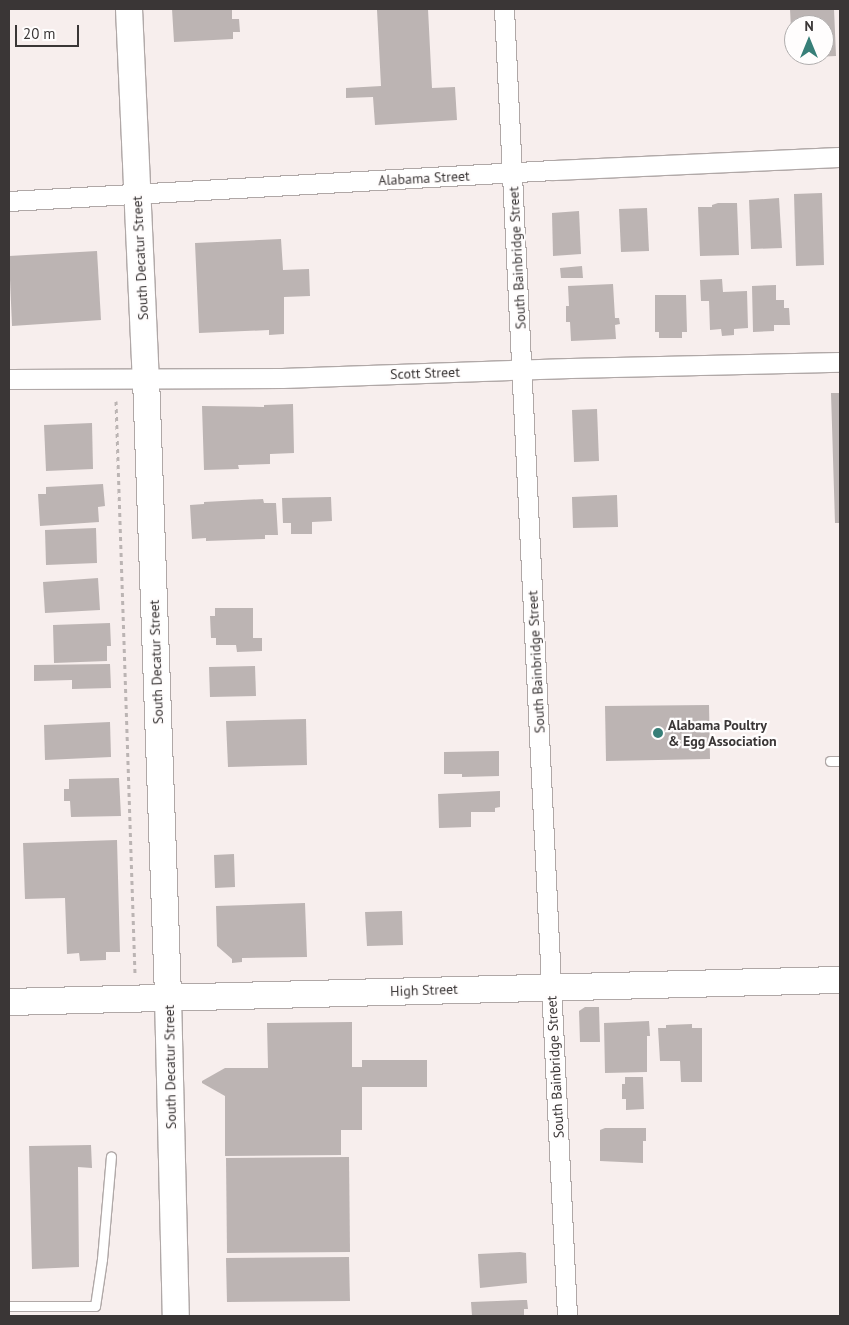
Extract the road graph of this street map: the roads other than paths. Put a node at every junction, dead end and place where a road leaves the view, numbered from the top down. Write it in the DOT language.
graph roads {
  1 [pos="130,9"];
  2 [pos="504,9"];
  3 [pos="840,157"];
  4 [pos="512,173"];
  5 [pos="138,194"];
  6 [pos="9,201"];
  7 [pos="840,362"];
  8 [pos="522,370"];
  9 [pos="146,378"];
  10 [pos="9,379"];
  11 [pos="830,761"];
  12 [pos="840,761"];
  13 [pos="840,980"];
  14 [pos="551,987"];
  15 [pos="168,997"];
  16 [pos="9,1002"];
  17 [pos="111,1156"];
  18 [pos="9,1306"];
  19 [pos="176,1316"];
  20 [pos="567,1316"];
  1 -- 5 [label="main road, South Decatur Street"];
  2 -- 4 [label="street, South Bainbridge Street"];
  3 -- 4 [label="street, Alabama Street"];
  4 -- 5 [label="street, Alabama Street"];
  4 -- 8 [label="street, South Bainbridge Street"];
  5 -- 6 [label="street, Alabama Street"];
  5 -- 9 [label="main road, South Decatur Street"];
  7 -- 8 [label="street, Scott Street"];
  8 -- 9 [label="street, Scott Street"];
  8 -- 14 [label="street, South Bainbridge Street"];
  9 -- 10 [label="street, Scott Street"];
  9 -- 15 [label="main road, South Decatur Street"];
  11 -- 12 [label="lane"];
  13 -- 14 [label="main road, High Street"];
  14 -- 15 [label="main road, High Street"];
  14 -- 20 [label="street, South Bainbridge Street"];
  15 -- 16 [label="main road, High Street"];
  15 -- 19 [label="main road, South Decatur Street"];
  17 -- 18 [label="lane"];
}
